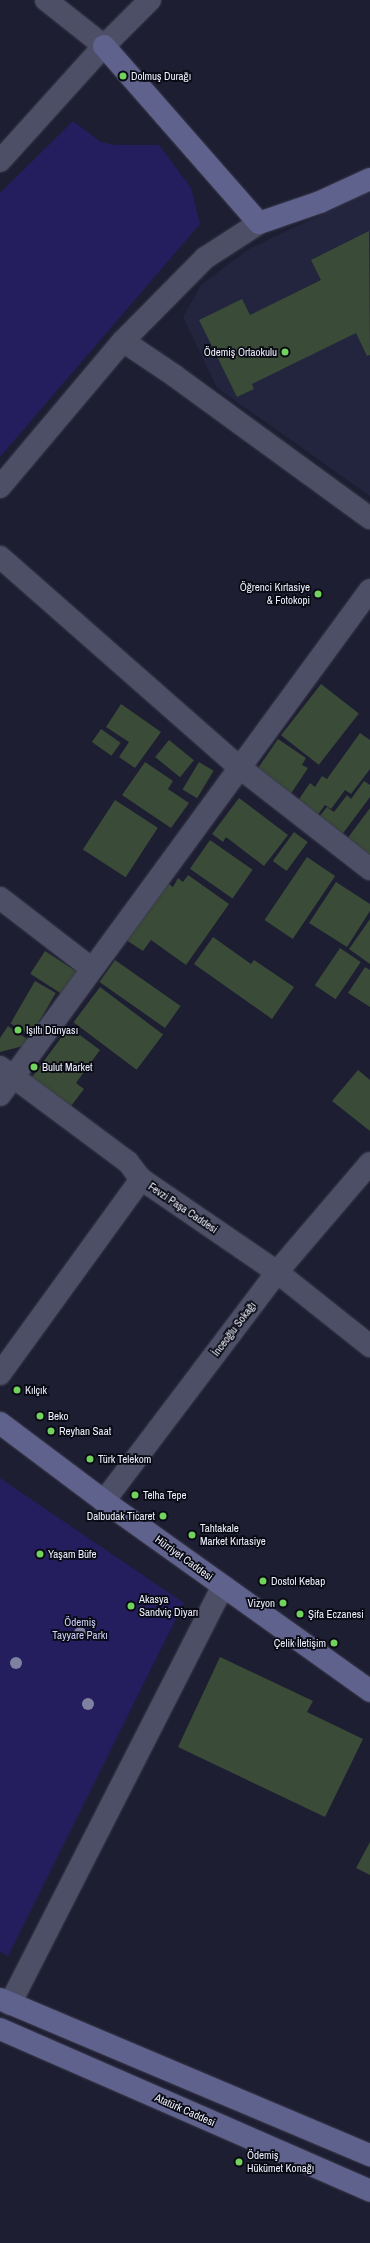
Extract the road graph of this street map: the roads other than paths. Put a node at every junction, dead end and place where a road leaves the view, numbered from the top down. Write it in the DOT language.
graph roads {
  1 [pos="46,0"];
  2 [pos="150,0"];
  3 [pos="104,46"];
  4 [pos="0,161"];
  5 [pos="370,179"];
  6 [pos="259,223"];
  7 [pos="123,341"];
  8 [pos="0,487"];
  9 [pos="370,518"];
  10 [pos="0,557"];
  11 [pos="370,590"];
  12 [pos="239,767"];
  13 [pos="370,870"];
  14 [pos="0,898"];
  15 [pos="91,968"];
  16 [pos="7,1072"];
  17 [pos="0,1095"];
  18 [pos="370,1163"];
  19 [pos="141,1179"];
  20 [pos="277,1272"];
  21 [pos="370,1346"];
  22 [pos="0,1374"];
  23 [pos="0,1423"];
  24 [pos="104,1501"];
  25 [pos="223,1586"];
  26 [pos="370,1691"];
  27 [pos="5,2001"];
  28 [pos="0,2029"];
  29 [pos="370,2155"];
  30 [pos="370,2191"];
  1 -- 3 [label="street"];
  2 -- 3 [label="street"];
  3 -- 4 [label="street"];
  3 -- 6 [label="street"];
  5 -- 6 [label="street"];
  6 -- 7 [label="street"];
  7 -- 8 [label="street"];
  7 -- 9 [label="street"];
  10 -- 12 [label="street"];
  11 -- 12 [label="street"];
  12 -- 13 [label="street"];
  12 -- 15 [label="street"];
  14 -- 15 [label="street"];
  15 -- 16 [label="street"];
  16 -- 17 [label="street"];
  16 -- 19 [label="street, Fevzi Paşa Caddesi"];
  18 -- 20 [label="street, İnceoğlu Sokağı"];
  19 -- 20 [label="street, Fevzi Paşa Caddesi"];
  19 -- 22 [label="street"];
  20 -- 21 [label="street, Fevzi Paşa Caddesi"];
  20 -- 24 [label="street, İnceoğlu Sokağı"];
  23 -- 24 [label="street, Hürriyet Caddesi"];
  24 -- 25 [label="street, Hürriyet Caddesi"];
  25 -- 26 [label="street, Hürriyet Caddesi"];
  25 -- 27 [label="street"];
  27 -- 29 [label="street"];
  28 -- 30 [label="street, Atatürk Caddesi"];
}
